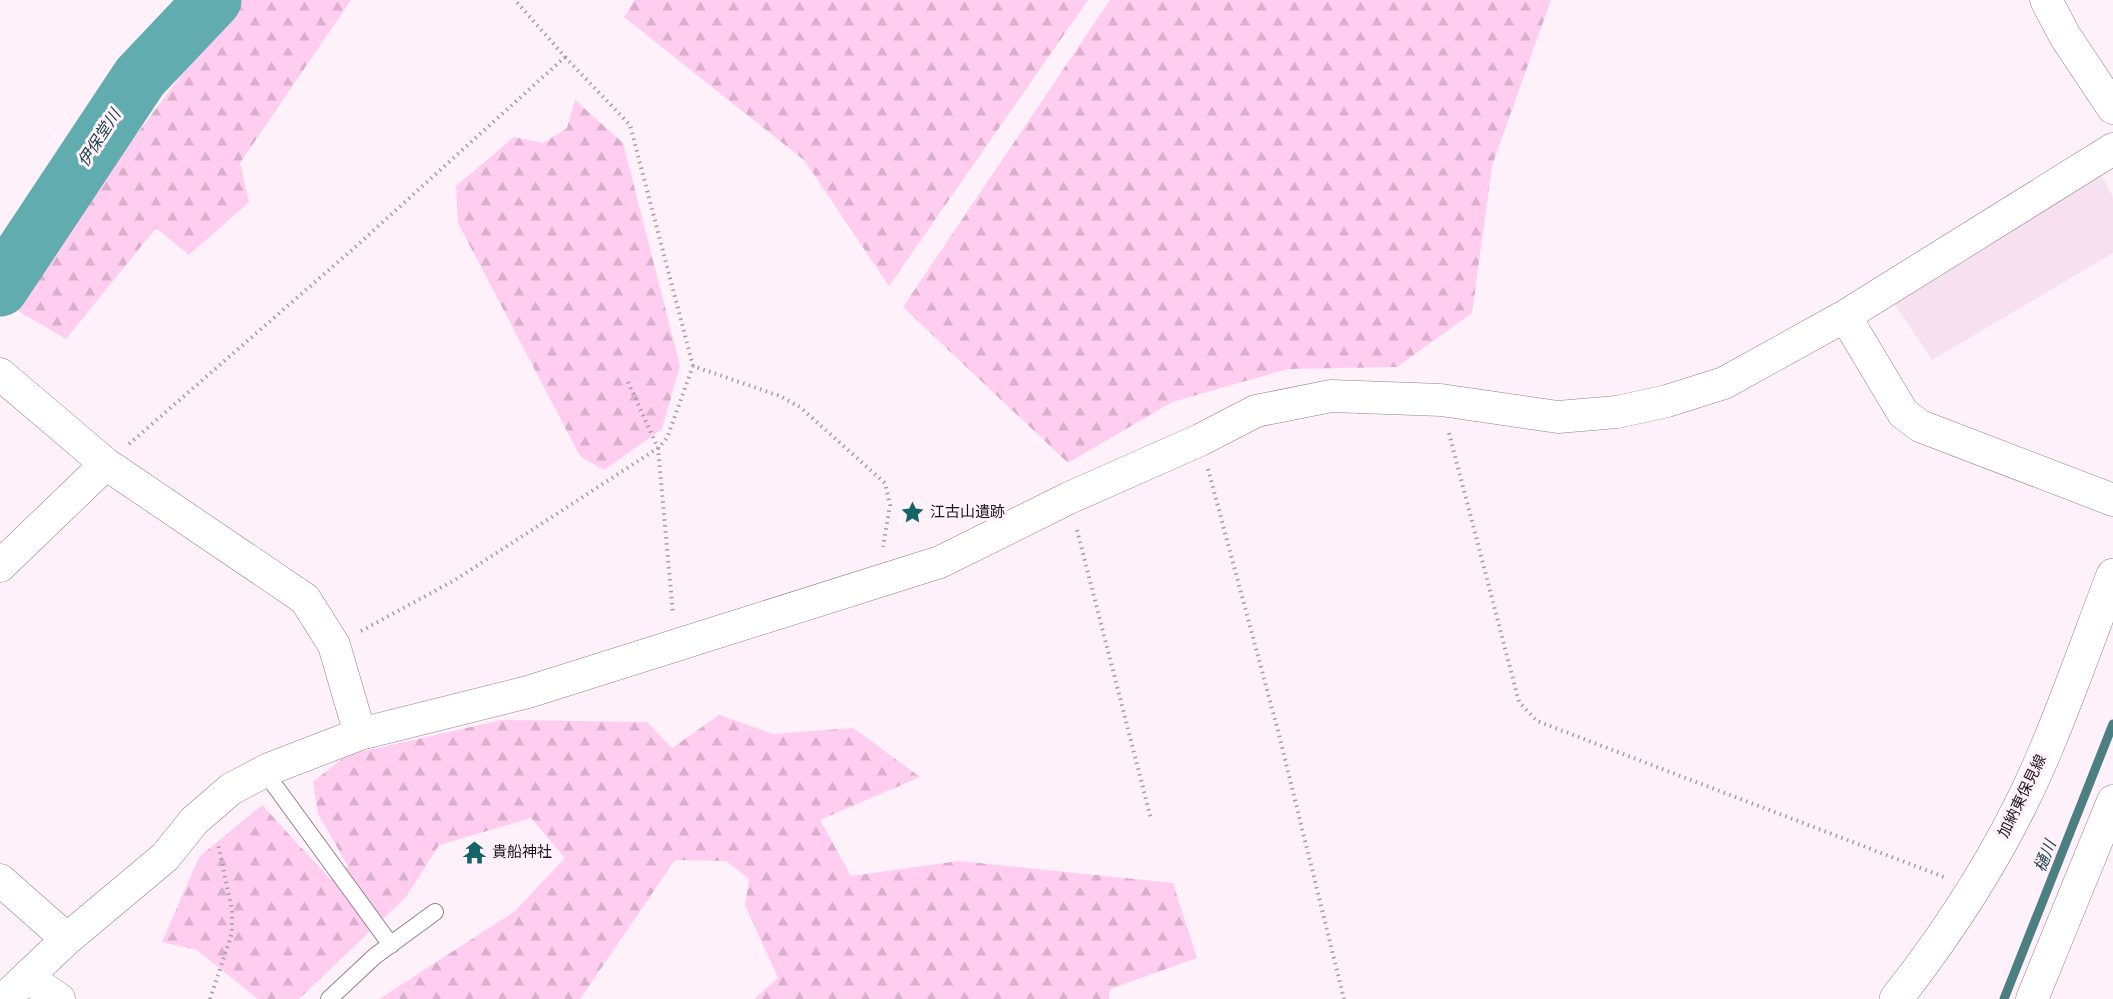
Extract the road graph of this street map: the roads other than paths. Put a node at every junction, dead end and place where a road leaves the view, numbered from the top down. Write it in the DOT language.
graph roads {
  1 [pos="2046,0"];
  2 [pos="2113,108"];
  3 [pos="2113,149"];
  4 [pos="1845,316"];
  5 [pos="0,374"];
  6 [pos="106,464"];
  7 [pos="2113,500"];
  8 [pos="0,567"];
  9 [pos="2113,575"];
  10 [pos="360,734"];
  11 [pos="264,771"];
  12 [pos="2113,801"];
  13 [pos="0,880"];
  14 [pos="435,912"];
  15 [pos="67,939"];
  16 [pos="391,945"];
  17 [pos="27,976"];
  18 [pos="4,999"];
  19 [pos="59,999"];
  20 [pos="329,999"];
  21 [pos="1896,999"];
  22 [pos="2032,999"];
  1 -- 2 [label="street"];
  3 -- 4 [label="street"];
  4 -- 7 [label="street"];
  4 -- 10 [label="street"];
  5 -- 6 [label="street"];
  6 -- 8 [label="street"];
  6 -- 10 [label="street"];
  9 -- 21 [label="main road, 加納東保見線"];
  10 -- 11 [label="street"];
  11 -- 15 [label="street"];
  11 -- 16 [label="lane"];
  12 -- 22 [label="street"];
  13 -- 15 [label="street"];
  14 -- 16 [label="lane"];
  15 -- 17 [label="street"];
  16 -- 20 [label="lane"];
  17 -- 18 [label="street"];
  17 -- 19 [label="street"];
}
